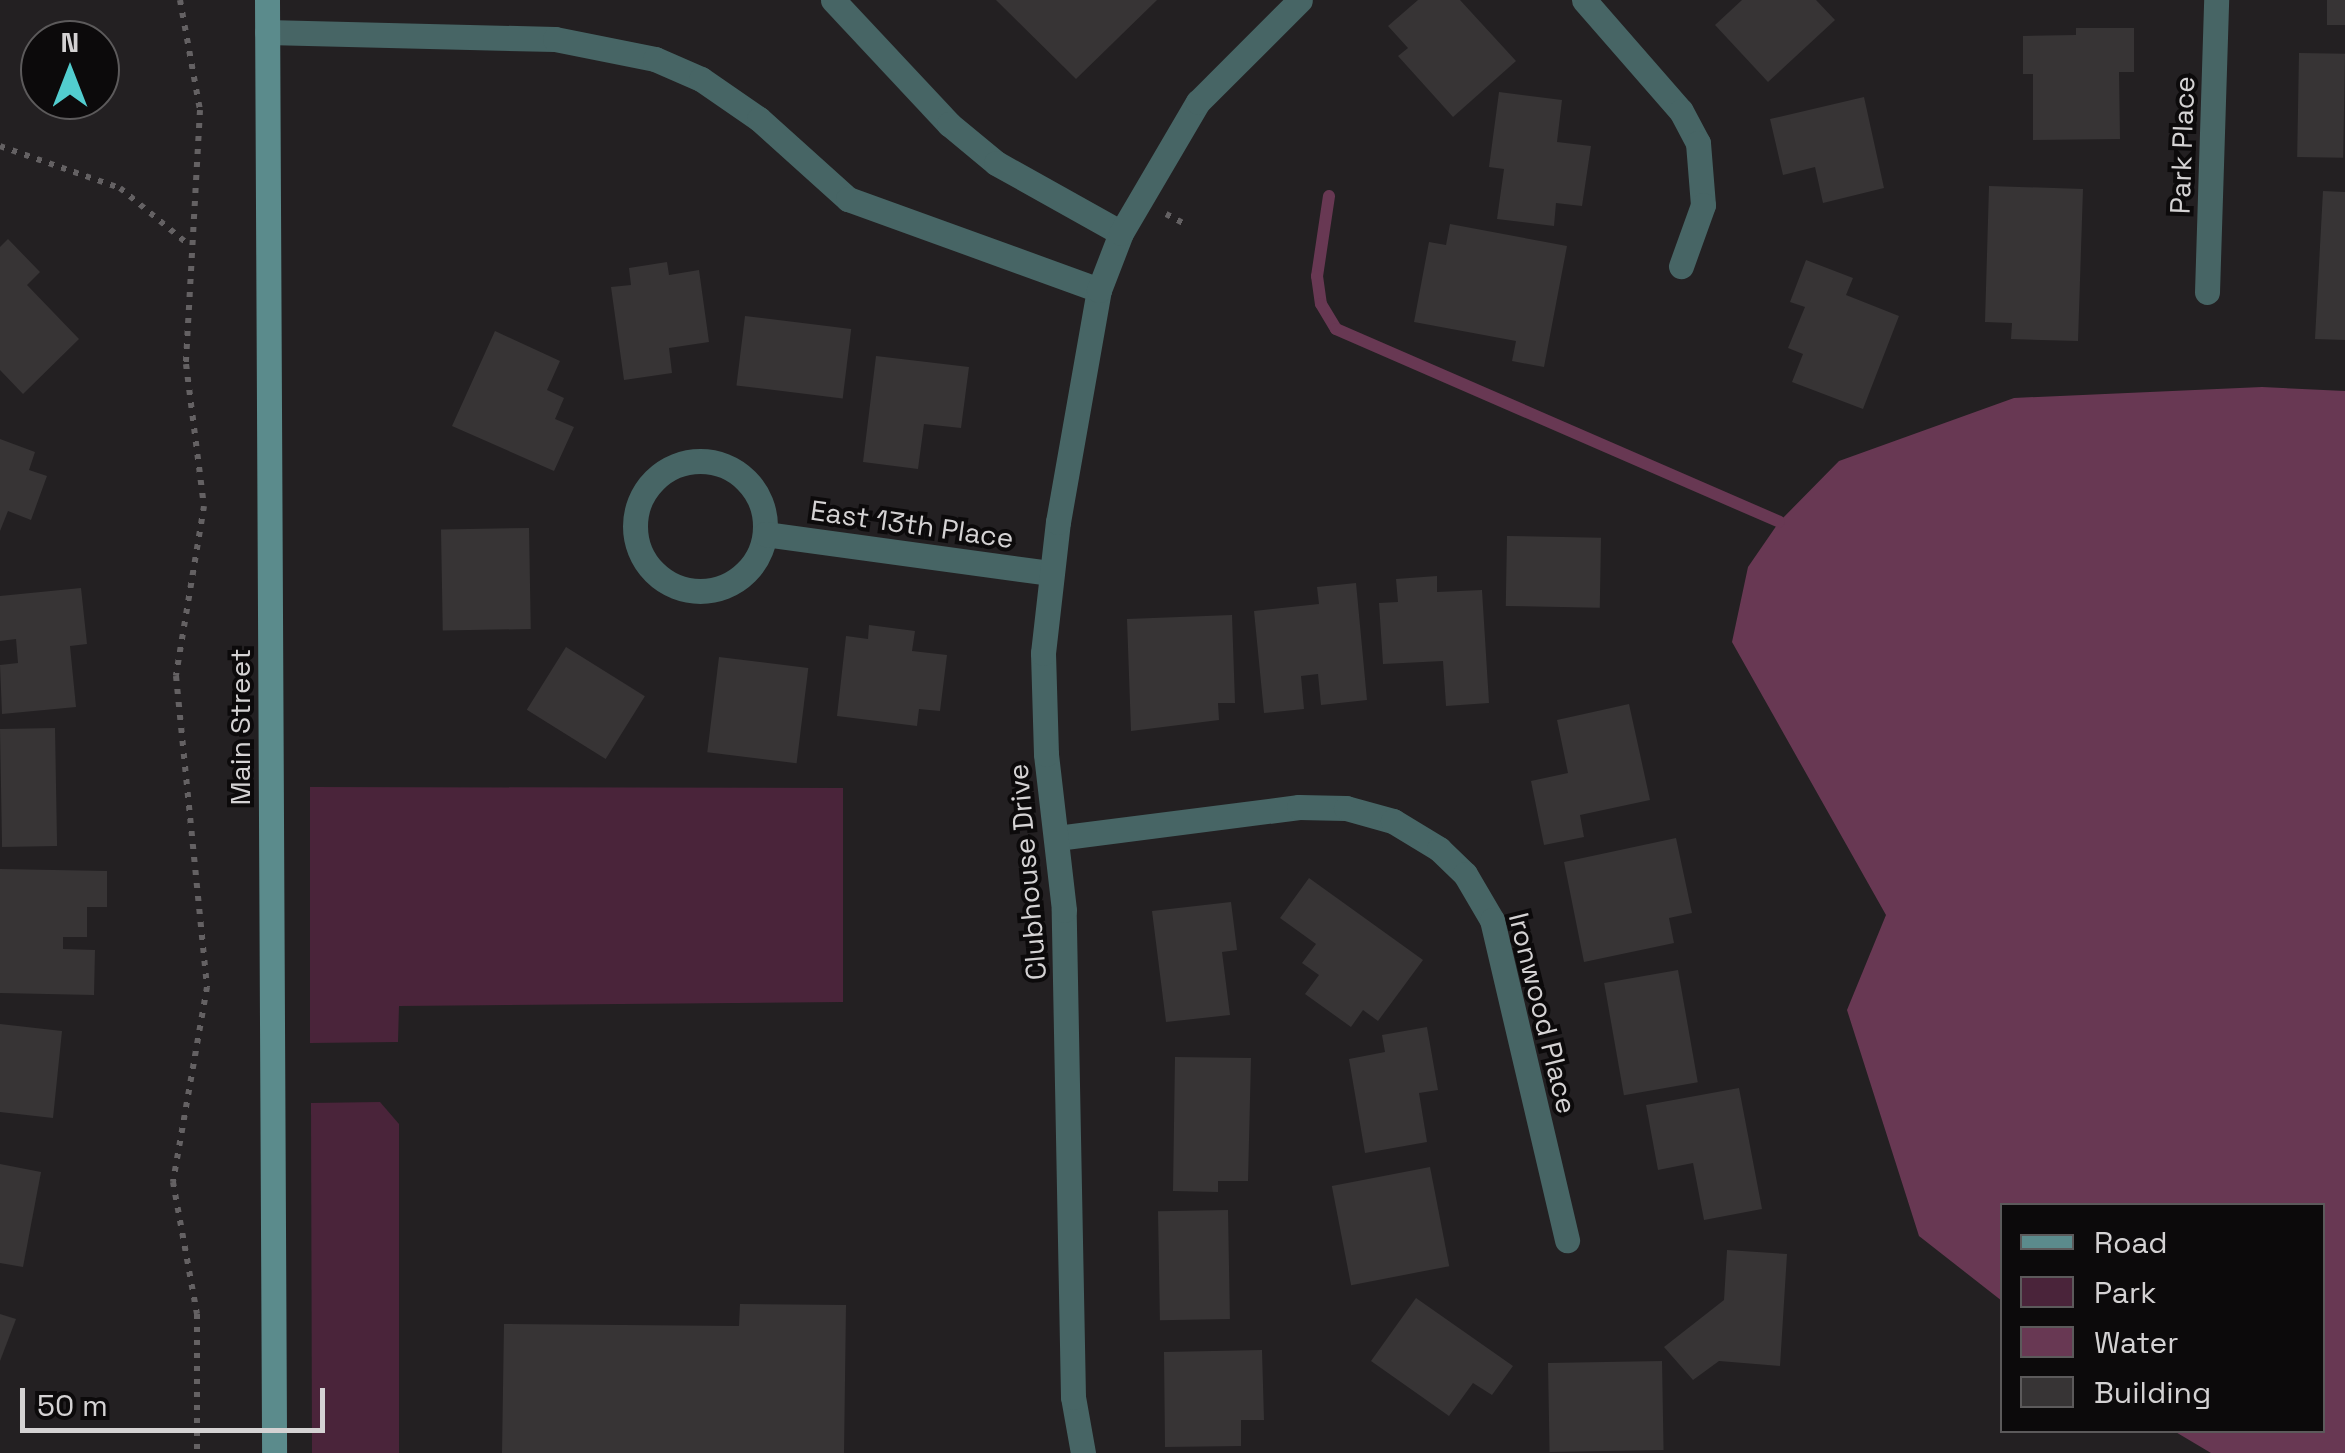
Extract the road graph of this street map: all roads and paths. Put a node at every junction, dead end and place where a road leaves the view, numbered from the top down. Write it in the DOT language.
graph roads {
  1 [pos="180,0"];
  2 [pos="267,0"];
  3 [pos="833,0"];
  4 [pos="1584,0"];
  5 [pos="2216,0"];
  6 [pos="1283,6"];
  7 [pos="267,32"];
  8 [pos="0,146"];
  9 [pos="1138,200"];
  10 [pos="1183,223"];
  11 [pos="1120,233"];
  12 [pos="188,244"];
  13 [pos="1682,266"];
  14 [pos="1099,290"];
  15 [pos="2207,292"];
  16 [pos="765,534"];
  17 [pos="1051,573"];
  18 [pos="1058,838"];
  19 [pos="1567,1240"];
  20 [pos="197,1453"];
  21 [pos="274,1453"];
  22 [pos="1083,1453"];
  1 -- 12 [label="path"];
  2 -- 7 [label="main road, Main Street"];
  3 -- 11 [label="street"];
  4 -- 13 [label="street"];
  5 -- 15 [label="street, Park Place"];
  6 -- 9 [label="street, Clubhouse Drive"];
  7 -- 14 [label="street"];
  7 -- 21 [label="main road, Main Street"];
  8 -- 12 [label="path"];
  9 -- 10 [label="path"];
  9 -- 11 [label="street, Clubhouse Drive"];
  11 -- 14 [label="street, Clubhouse Drive"];
  12 -- 20 [label="path"];
  14 -- 17 [label="street, Clubhouse Drive"];
  16 -- 16 [label="street"];
  16 -- 17 [label="street, East 13th Place"];
  17 -- 18 [label="street, Clubhouse Drive"];
  18 -- 19 [label="street, Ironwood Place"];
  18 -- 22 [label="street, Clubhouse Drive"];
}
